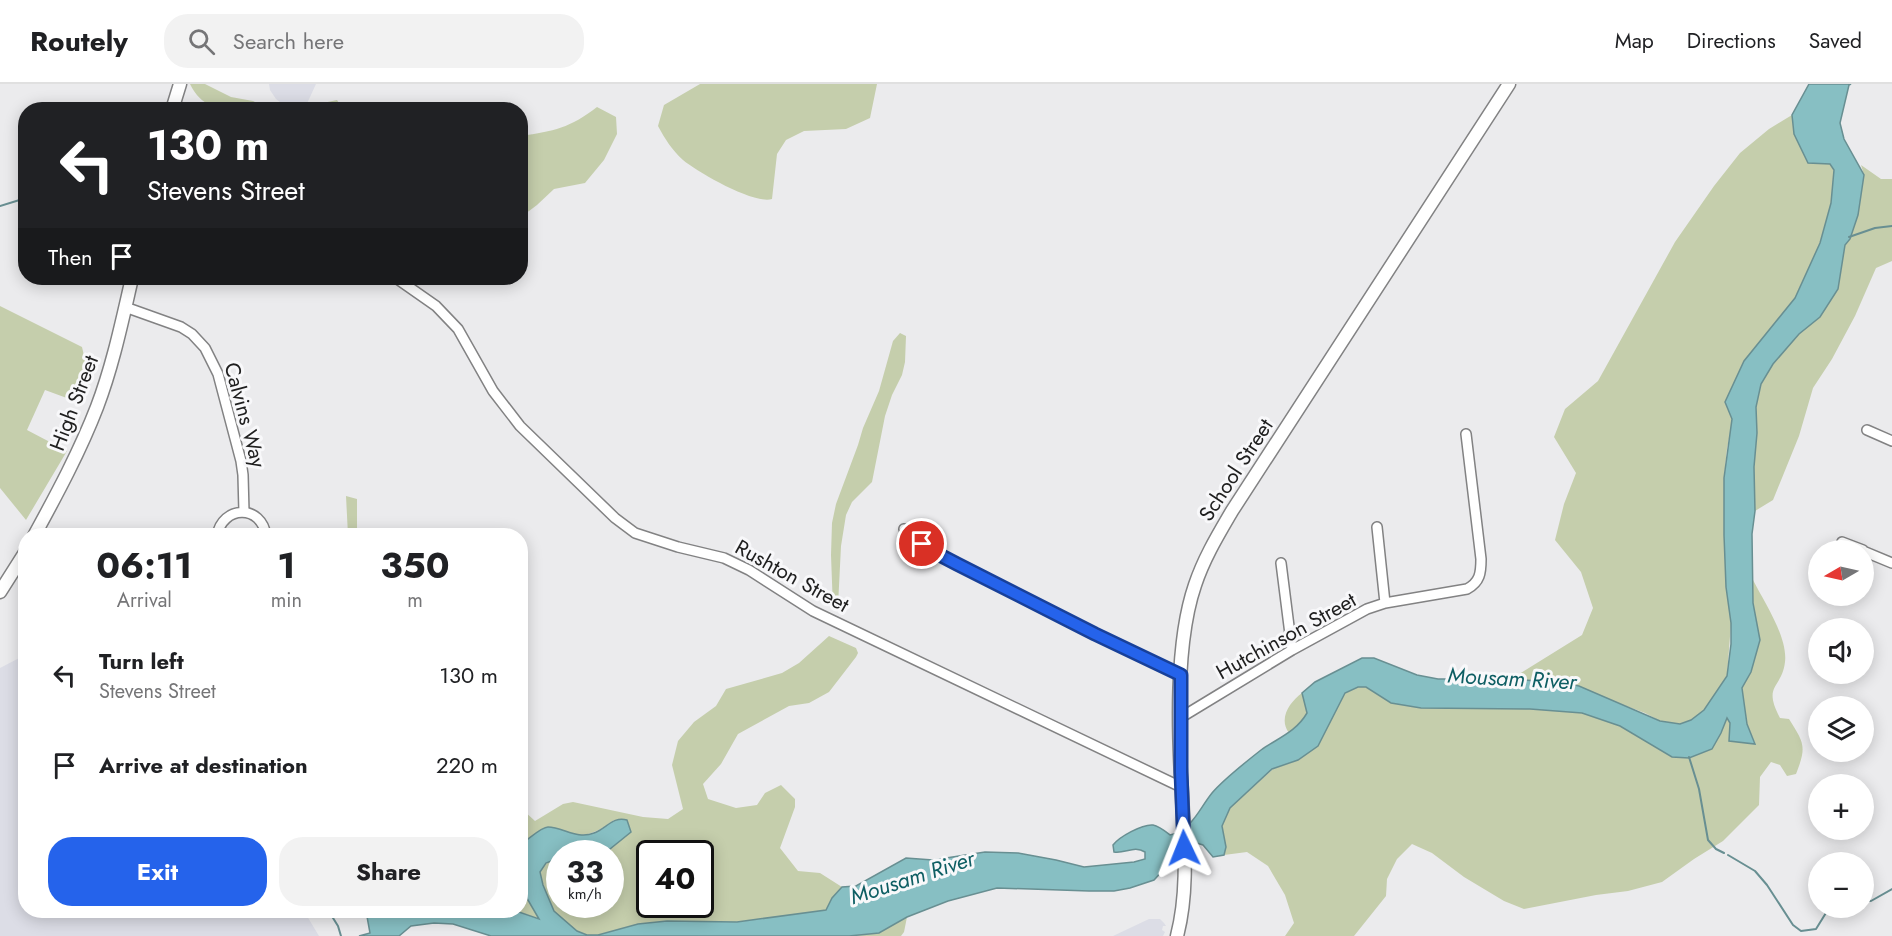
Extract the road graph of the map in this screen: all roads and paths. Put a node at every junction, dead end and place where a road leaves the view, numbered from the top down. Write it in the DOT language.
graph roads {
  1 [pos="180,84"];
  2 [pos="1509,84"];
  3 [pos="174,102"];
  4 [pos="130,285"];
  5 [pos="406,285"];
  6 [pos="125,307"];
  7 [pos="1868,430"];
  8 [pos="1466,434"];
  9 [pos="1892,441"];
  10 [pos="244,512"];
  11 [pos="1377,527"];
  12 [pos="38,528"];
  13 [pos="218,528"];
  14 [pos="264,528"];
  15 [pos="904,529"];
  16 [pos="1874,556"];
  17 [pos="1281,563"];
  18 [pos="1892,563"];
  19 [pos="18,571"];
  20 [pos="0,592"];
  21 [pos="1385,603"];
  22 [pos="1292,650"];
  23 [pos="1181,675"];
  24 [pos="1180,718"];
  25 [pos="1181,787"];
  26 [pos="1177,936"];
  1 -- 3 [label="street"];
  2 -- 23 [label="street, School Street"];
  4 -- 6 [label="street, High Street"];
  5 -- 25 [label="street, Rushton Street"];
  6 -- 10 [label="street, Calvins Way"];
  6 -- 12 [label="street, High Street"];
  7 -- 9 [label="street"];
  8 -- 21 [label="street, Hutchinson Street"];
  10 -- 13 [label="street"];
  10 -- 14 [label="street"];
  11 -- 21 [label="street"];
  15 -- 23 [label="street"];
  16 -- 18 [label="street"];
  17 -- 22 [label="street"];
  19 -- 20 [label="street"];
  21 -- 22 [label="street, Hutchinson Street"];
  22 -- 24 [label="street, Hutchinson Street"];
  23 -- 24 [label="street, School Street"];
  24 -- 25 [label="street, School Street"];
  25 -- 26 [label="street, School Street"];
}
